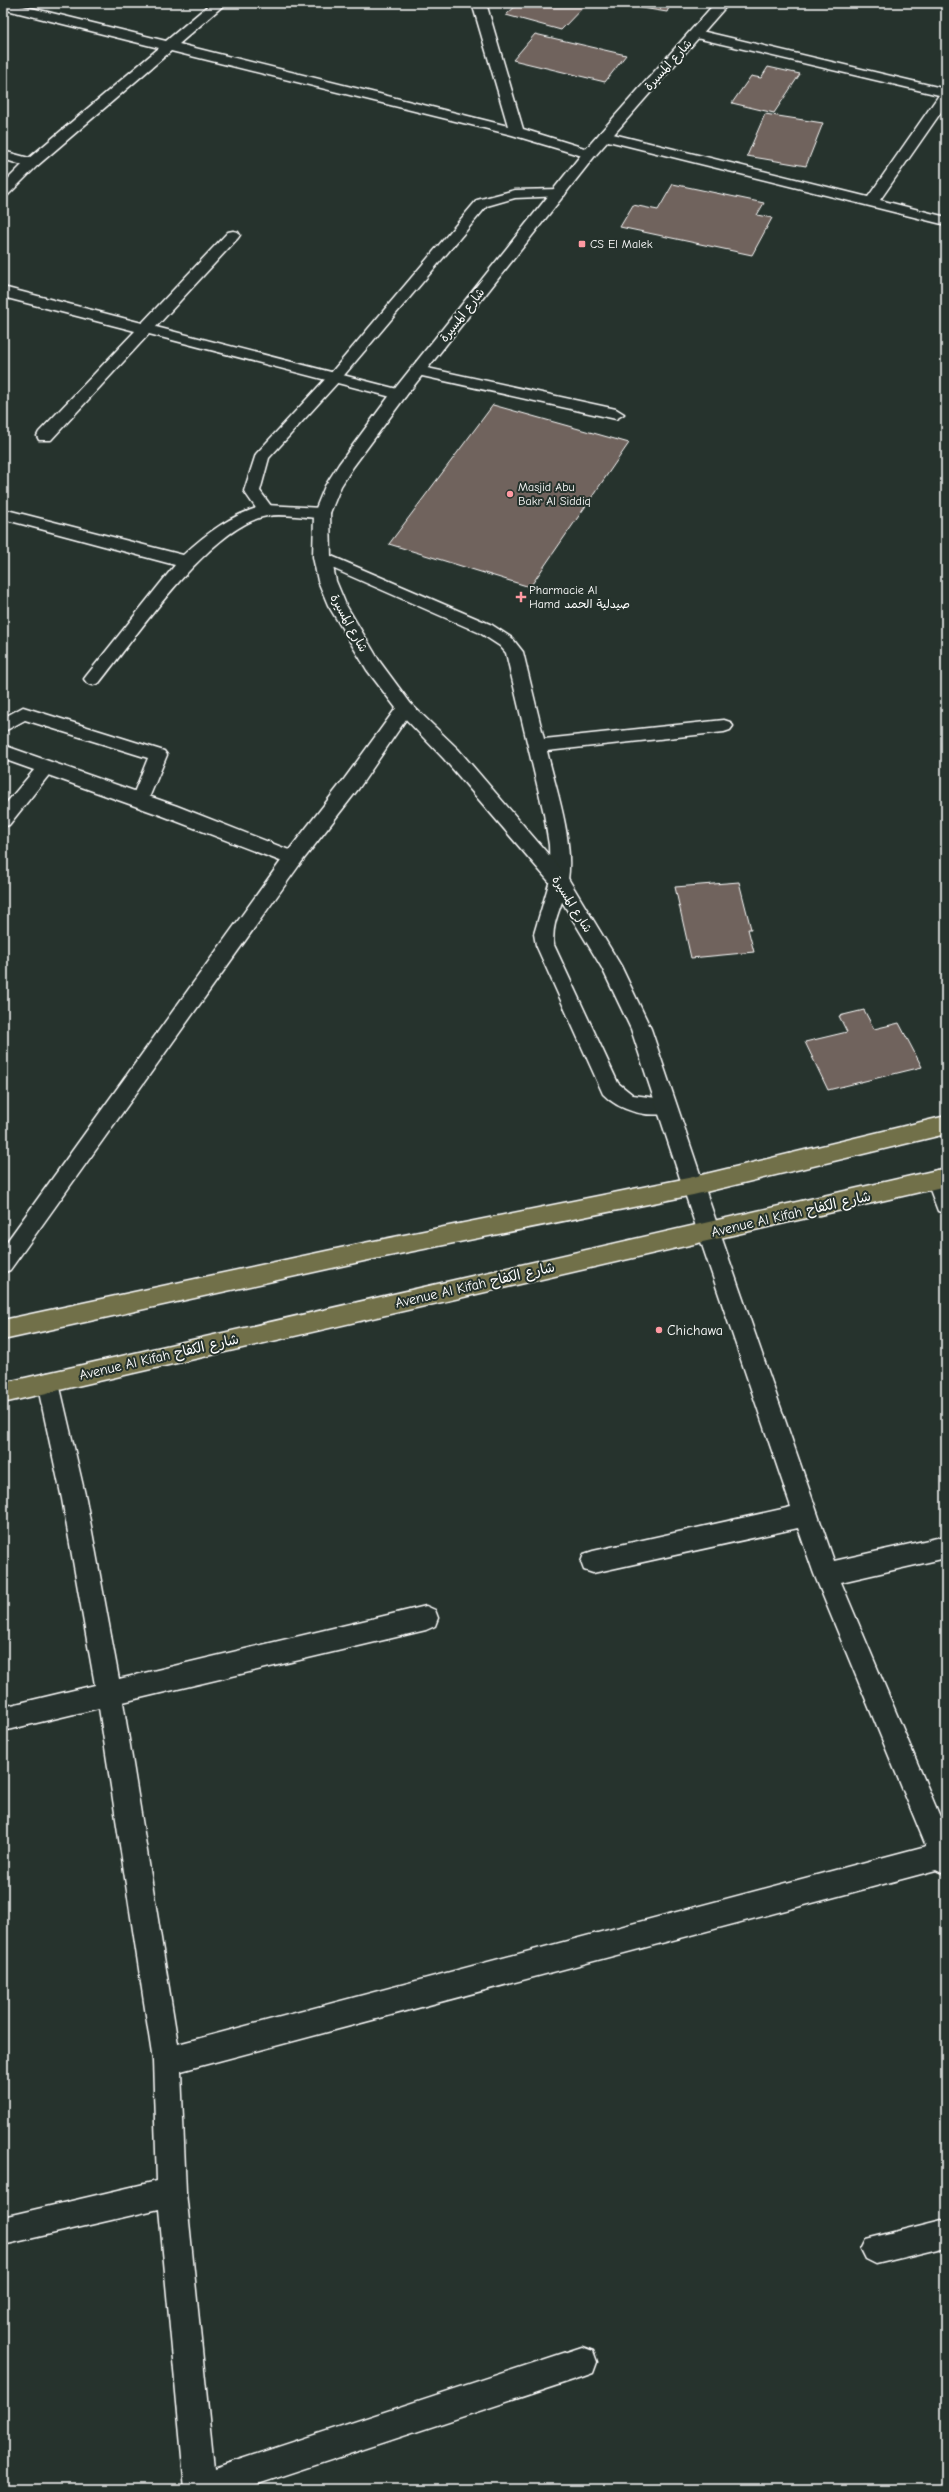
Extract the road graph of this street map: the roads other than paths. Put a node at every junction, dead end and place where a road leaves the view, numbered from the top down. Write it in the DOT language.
graph roads {
  1 [pos="46,3"];
  2 [pos="219,3"];
  3 [pos="479,3"];
  4 [pos="722,3"];
  5 [pos="3,6"];
  6 [pos="36,14"];
  7 [pos="697,34"];
  8 [pos="170,47"];
  9 [pos="946,94"];
  10 [pos="517,132"];
  11 [pos="605,136"];
  12 [pos="589,154"];
  13 [pos="3,155"];
  14 [pos="32,163"];
  15 [pos="3,192"];
  16 [pos="559,193"];
  17 [pos="871,203"];
  18 [pos="946,221"];
  19 [pos="233,235"];
  20 [pos="3,292"];
  21 [pos="148,329"];
  22 [pos="418,371"];
  23 [pos="335,378"];
  24 [pos="399,394"];
  25 [pos="616,414"];
  26 [pos="45,436"];
  27 [pos="266,510"];
  28 [pos="322,513"];
  29 [pos="3,514"];
  30 [pos="322,557"];
  31 [pos="186,562"];
  32 [pos="93,679"];
  33 [pos="405,708"];
  34 [pos="3,726"];
  35 [pos="724,726"];
  36 [pos="536,746"];
  37 [pos="3,752"];
  38 [pos="46,768"];
  39 [pos="140,800"];
  40 [pos="3,820"];
  41 [pos="293,859"];
  42 [pos="559,880"];
  43 [pos="665,1106"];
  44 [pos="946,1125"];
  45 [pos="941,1178"];
  46 [pos="693,1186"];
  47 [pos="946,1205"];
  48 [pos="709,1233"];
  49 [pos="3,1264"];
  50 [pos="3,1330"];
  51 [pos="48,1383"];
  52 [pos="3,1393"];
  53 [pos="805,1515"];
  54 [pos="946,1547"];
  55 [pos="593,1562"];
  56 [pos="826,1574"];
  57 [pos="426,1618"];
  58 [pos="109,1692"];
  59 [pos="3,1719"];
  60 [pos="945,1858"];
  61 [pos="167,2061"];
  62 [pos="172,2192"];
  63 [pos="3,2231"];
  64 [pos="946,2233"];
  65 [pos="876,2249"];
  66 [pos="582,2362"];
  67 [pos="200,2489"];
  1 -- 6 [label="street"];
  2 -- 8 [label="street"];
  3 -- 10 [label="street"];
  4 -- 7 [label="street, شارع المسيرة"];
  5 -- 6 [label="street"];
  6 -- 8 [label="street"];
  7 -- 9 [label="street"];
  7 -- 11 [label="street, شارع المسيرة"];
  8 -- 10 [label="street"];
  8 -- 14 [label="street"];
  9 -- 17 [label="street"];
  10 -- 12 [label="street"];
  11 -- 12 [label="street, شارع المسيرة"];
  11 -- 17 [label="street"];
  12 -- 16 [label="street, شارع المسيرة"];
  13 -- 14 [label="street"];
  14 -- 15 [label="street"];
  16 -- 22 [label="street, شارع المسيرة"];
  16 -- 23 [label="lane"];
  17 -- 18 [label="street"];
  19 -- 21 [label="street"];
  20 -- 21 [label="street"];
  21 -- 23 [label="street"];
  21 -- 26 [label="street"];
  22 -- 24 [label="street, شارع المسيرة"];
  22 -- 25 [label="lane"];
  23 -- 24 [label="street"];
  23 -- 27 [label="lane"];
  24 -- 28 [label="street, شارع المسيرة"];
  27 -- 28 [label="street"];
  27 -- 31 [label="street"];
  28 -- 30 [label="street, شارع المسيرة"];
  29 -- 31 [label="street"];
  30 -- 33 [label="street, شارع المسيرة"];
  30 -- 36 [label="lane"];
  31 -- 32 [label="street"];
  33 -- 41 [label="street"];
  33 -- 42 [label="street, شارع المسيرة"];
  34 -- 39 [label="lane"];
  35 -- 36 [label="lane"];
  36 -- 42 [label="lane"];
  37 -- 38 [label="street"];
  38 -- 39 [label="street"];
  38 -- 40 [label="lane"];
  39 -- 41 [label="street"];
  41 -- 49 [label="lane"];
  42 -- 43 [label="street, شارع المسيرة"];
  42 -- 43 [label="lane"];
  43 -- 46 [label="street, شارع المسيرة"];
  44 -- 46 [label="main road"];
  45 -- 47 [label="street"];
  45 -- 48 [label="main road, Avenue Al Kifah شارع الكفاح"];
  46 -- 48 [label="street, شارع المسيرة"];
  46 -- 50 [label="main road"];
  48 -- 51 [label="main road, Avenue Al Kifah شارع الكفاح"];
  48 -- 53 [label="street, شارع المسيرة"];
  51 -- 52 [label="main road, Avenue Al Kifah شارع الكفاح"];
  51 -- 58 [label="street"];
  53 -- 55 [label="street"];
  53 -- 56 [label="street, شارع المسيرة"];
  54 -- 56 [label="street"];
  56 -- 60 [label="street, شارع المسيرة"];
  57 -- 58 [label="street"];
  58 -- 59 [label="street"];
  58 -- 61 [label="street"];
  60 -- 61 [label="street"];
  61 -- 62 [label="street"];
  62 -- 63 [label="street"];
  62 -- 67 [label="street"];
  64 -- 65 [label="street"];
  66 -- 67 [label="street"];
}
